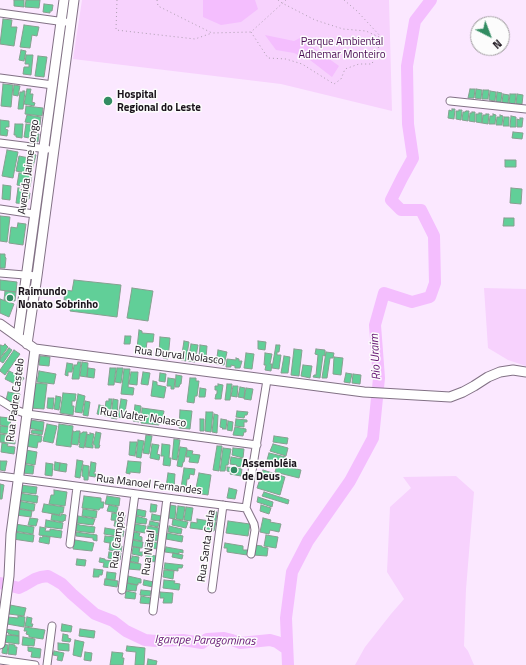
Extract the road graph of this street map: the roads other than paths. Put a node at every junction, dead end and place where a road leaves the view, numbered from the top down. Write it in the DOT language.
graph roads {
  1 [pos="64,0"];
  2 [pos="74,0"];
  3 [pos="0,13"];
  4 [pos="66,22"];
  5 [pos="0,78"];
  6 [pos="53,85"];
  7 [pos="450,100"];
  8 [pos="526,109"];
  9 [pos="0,143"];
  10 [pos="44,149"];
  11 [pos="54,150"];
  12 [pos="0,209"];
  13 [pos="34,214"];
  14 [pos="0,273"];
  15 [pos="26,274"];
  16 [pos="37,276"];
  17 [pos="0,324"];
  18 [pos="18,337"];
  19 [pos="31,347"];
  20 [pos="526,372"];
  21 [pos="267,380"];
  22 [pos="0,400"];
  23 [pos="27,414"];
  24 [pos="257,445"];
  25 [pos="0,476"];
  26 [pos="18,478"];
  27 [pos="77,487"];
  28 [pos="135,494"];
  29 [pos="167,498"];
  30 [pos="223,505"];
  31 [pos="246,508"];
  32 [pos="70,544"];
  33 [pos="251,554"];
  34 [pos="212,589"];
  35 [pos="122,590"];
  36 [pos="153,611"];
  37 [pos="52,626"];
  38 [pos="0,644"];
  39 [pos="0,660"];
  40 [pos="35,665"];
  41 [pos="47,665"];
  1 -- 4 [label="street, Avenida Jaime Longo"];
  2 -- 4 [label="street"];
  3 -- 4 [label="street"];
  4 -- 6 [label="street, Avenida Jaime Longo"];
  4 -- 11 [label="street, Rua Padre Castelo"];
  5 -- 6 [label="street"];
  6 -- 10 [label="street, Avenida Jaime Longo"];
  7 -- 8 [label="street"];
  9 -- 10 [label="street"];
  10 -- 11 [label="street"];
  10 -- 13 [label="street, Avenida Jaime Longo"];
  11 -- 16 [label="street, Rua Padre Castelo"];
  12 -- 13 [label="street"];
  13 -- 15 [label="street, Avenida Jaime Longo"];
  14 -- 15 [label="street"];
  15 -- 16 [label="street"];
  15 -- 18 [label="street, Avenida Jaime Longo"];
  16 -- 19 [label="street, Rua Padre Castelo"];
  17 -- 18 [label="street"];
  18 -- 19 [label="street"];
  19 -- 21 [label="street, Rua Durval Nolasco"];
  19 -- 23 [label="street, Rua Padre Castelo"];
  20 -- 21 [label="street, Rua Durval Nolasco"];
  21 -- 24 [label="street"];
  22 -- 23 [label="street, Rua Valter Nolasco"];
  23 -- 24 [label="street, Rua Valter Nolasco"];
  23 -- 26 [label="street, Rua Padre Castelo"];
  24 -- 31 [label="street"];
  25 -- 26 [label="street, Rua Manoel Fernandes"];
  26 -- 27 [label="street, Rua Manoel Fernandes"];
  26 -- 38 [label="street, Rua Padre Castelo"];
  27 -- 28 [label="street, Rua Manoel Fernandes"];
  27 -- 32 [label="street"];
  28 -- 29 [label="street, Rua Manoel Fernandes"];
  28 -- 35 [label="street, Rua Campos"];
  29 -- 30 [label="street, Rua Manoel Fernandes"];
  29 -- 36 [label="street, Rua Natal"];
  30 -- 31 [label="street, Rua Manoel Fernandes"];
  30 -- 34 [label="street, Rua Santa Carla"];
  31 -- 33 [label="street"];
  37 -- 41 [label="street"];
  39 -- 40 [label="street"];
}
